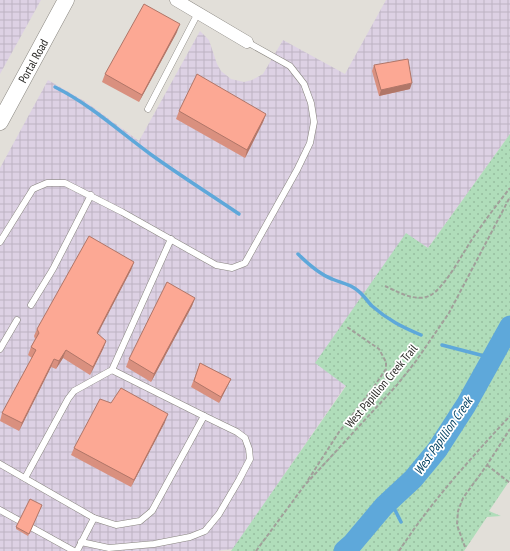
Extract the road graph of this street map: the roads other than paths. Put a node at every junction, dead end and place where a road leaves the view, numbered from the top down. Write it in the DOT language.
graph roads {
  1 [pos="66,0"];
  2 [pos="176,0"];
  3 [pos="198,13"];
  4 [pos="247,42"];
  5 [pos="148,109"];
  6 [pos="0,122"];
  7 [pos="90,195"];
  8 [pos="171,239"];
  9 [pos="0,242"];
  10 [pos="31,305"];
  11 [pos="17,320"];
  12 [pos="0,349"];
  13 [pos="112,370"];
  14 [pos="204,416"];
  15 [pos="0,464"];
  16 [pos="25,478"];
  17 [pos="0,510"];
  18 [pos="94,518"];
  19 [pos="81,542"];
  20 [pos="76,551"];
  1 -- 6 [label="main road, Portal Road"];
  2 -- 3 [label="street"];
  3 -- 4 [label="street"];
  3 -- 5 [label="lane"];
  4 -- 8 [label="lane"];
  7 -- 8 [label="lane"];
  7 -- 9 [label="lane"];
  7 -- 10 [label="lane"];
  8 -- 13 [label="lane"];
  11 -- 12 [label="lane"];
  13 -- 14 [label="lane"];
  13 -- 16 [label="lane"];
  14 -- 18 [label="lane"];
  14 -- 19 [label="lane"];
  15 -- 16 [label="lane"];
  16 -- 18 [label="lane"];
  17 -- 20 [label="lane"];
  18 -- 19 [label="lane"];
  19 -- 20 [label="lane"];
}
